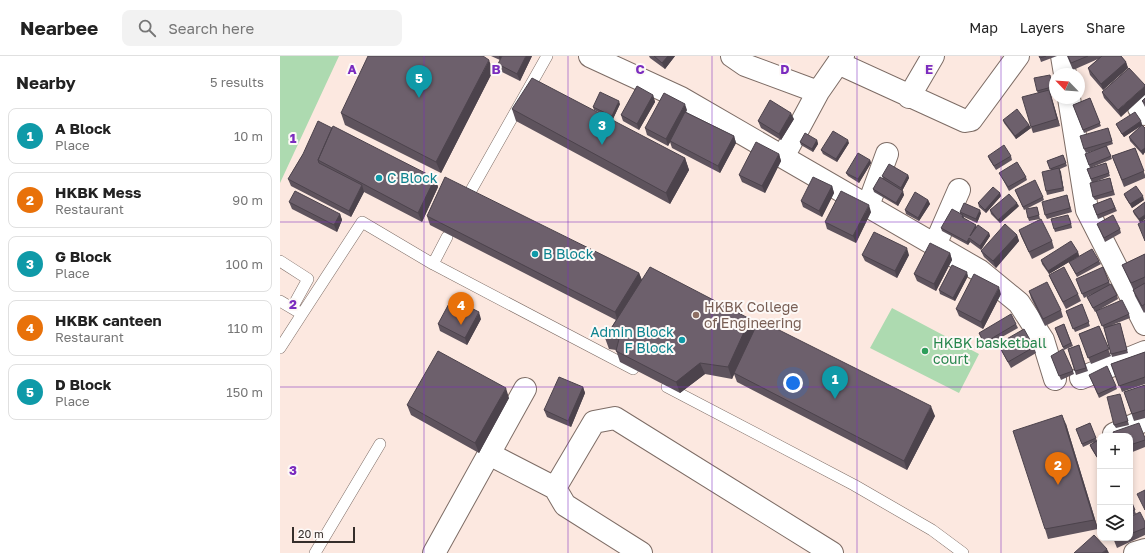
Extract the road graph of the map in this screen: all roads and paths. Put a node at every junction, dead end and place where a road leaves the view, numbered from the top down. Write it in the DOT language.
graph roads {
  1 [pos="547,56"];
  2 [pos="590,56"];
  3 [pos="732,56"];
  4 [pos="933,56"];
  5 [pos="1018,56"];
  6 [pos="1062,56"];
  7 [pos="840,59"];
  8 [pos="1064,68"];
  9 [pos="818,92"];
  10 [pos="909,96"];
  11 [pos="1145,101"];
  12 [pos="1070,104"];
  13 [pos="1145,114"];
  14 [pos="887,154"];
  15 [pos="783,157"];
  16 [pos="959,190"];
  17 [pos="469,194"];
  18 [pos="868,206"];
  19 [pos="447,238"];
  20 [pos="936,245"];
  21 [pos="280,261"];
  22 [pos="433,264"];
  23 [pos="280,301"];
  24 [pos="292,308"];
  25 [pos="302,314"];
  26 [pos="1145,324"];
  27 [pos="280,348"];
  28 [pos="1145,352"];
  29 [pos="640,372"];
  30 [pos="1081,378"];
  31 [pos="1055,379"];
  32 [pos="660,383"];
  33 [pos="525,389"];
  34 [pos="1145,420"];
  35 [pos="1116,433"];
  36 [pos="380,444"];
  37 [pos="489,454"];
  38 [pos="555,488"];
  39 [pos="1145,550"];
  40 [pos="315,553"];
  41 [pos="434,553"];
  42 [pos="641,553"];
  43 [pos="832,553"];
  44 [pos="963,553"];
  45 [pos="1135,553"];
  1 -- 17 [label="lane"];
  2 -- 15 [label="street"];
  3 -- 9 [label="street"];
  4 -- 10 [label="street"];
  5 -- 10 [label="street"];
  6 -- 8 [label="street"];
  7 -- 9 [label="street"];
  7 -- 10 [label="street"];
  9 -- 15 [label="street"];
  11 -- 13 [label="street"];
  12 -- 26 [label="street"];
  14 -- 18 [label="street"];
  15 -- 18 [label="street"];
  16 -- 20 [label="street"];
  18 -- 20 [label="street"];
  19 -- 22 [label="lane"];
  20 -- 31 [label="street"];
  21 -- 24 [label="lane"];
  22 -- 25 [label="lane"];
  22 -- 29 [label="lane"];
  23 -- 24 [label="lane"];
  24 -- 25 [label="lane"];
  25 -- 27 [label="lane"];
  28 -- 30 [label="street"];
  32 -- 44 [label="lane"];
  33 -- 37 [label="street"];
  34 -- 35 [label="street"];
  36 -- 40 [label="lane"];
  37 -- 38 [label="street"];
  37 -- 41 [label="street"];
  38 -- 42 [label="street"];
  38 -- 43 [label="street"];
  39 -- 45 [label="street"];
}
